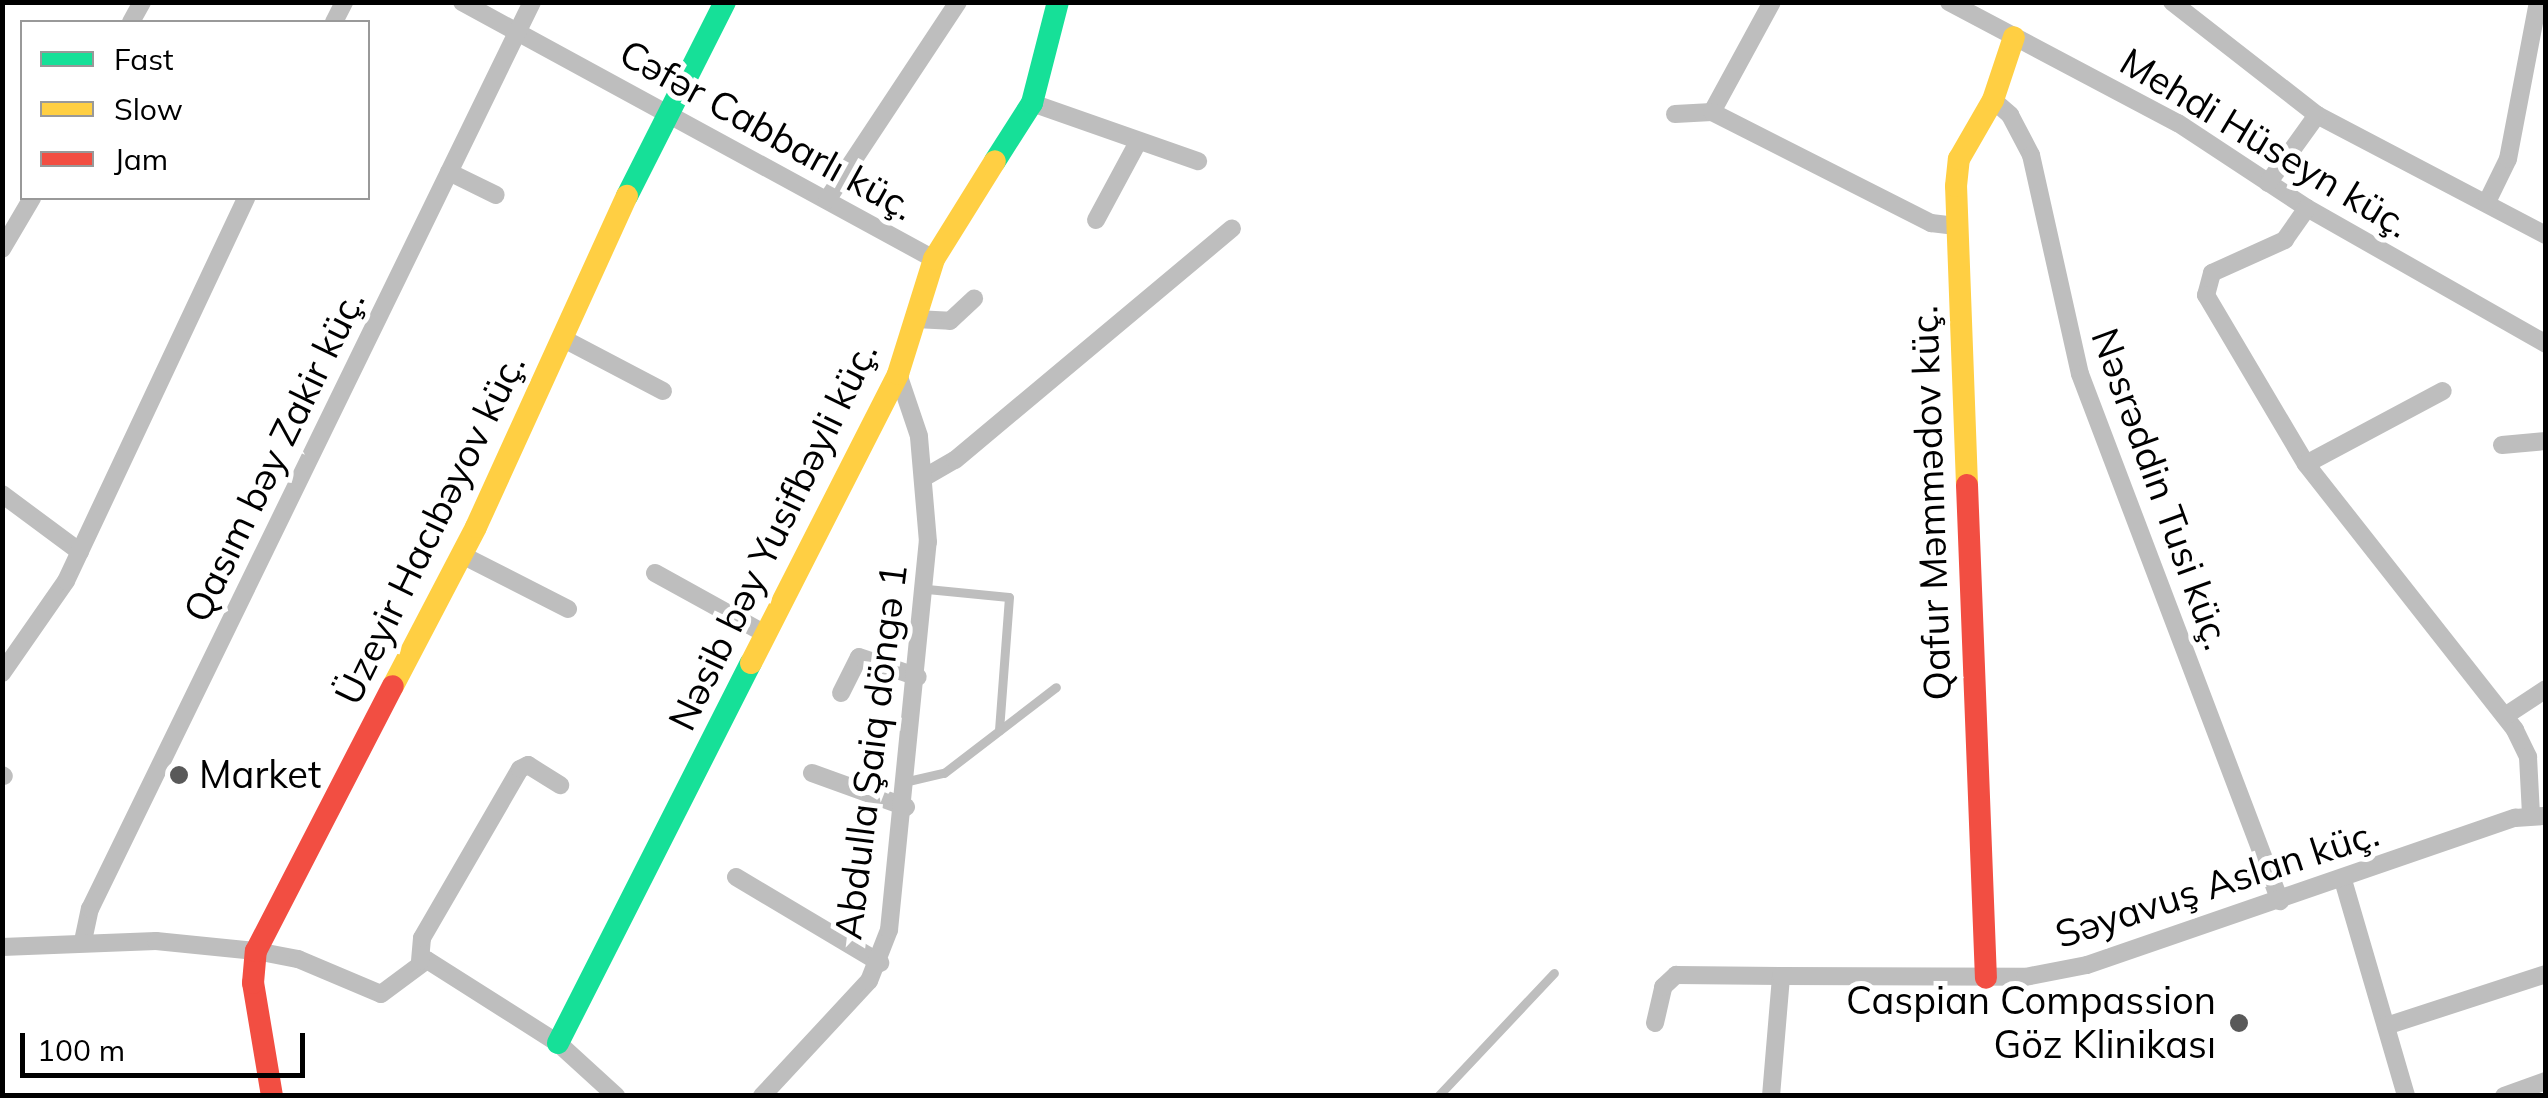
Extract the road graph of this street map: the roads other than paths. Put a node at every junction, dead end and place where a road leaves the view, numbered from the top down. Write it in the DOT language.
graph roads {
  1 [pos="462,2"];
  2 [pos="532,2"];
  3 [pos="725,2"];
  4 [pos="958,2"];
  5 [pos="1058,2"];
  6 [pos="1772,2"];
  7 [pos="1949,2"];
  8 [pos="2172,2"];
  9 [pos="2538,2"];
  10 [pos="518,32"];
  11 [pos="2014,38"];
  12 [pos="1992,100"];
  13 [pos="1032,103"];
  14 [pos="666,109"];
  15 [pos="1712,112"];
  16 [pos="1674,114"];
  17 [pos="2317,115"];
  18 [pos="1137,144"];
  19 [pos="1198,160"];
  20 [pos="449,172"];
  21 [pos="2268,183"];
  22 [pos="496,195"];
  23 [pos="31,200"];
  24 [pos="245,200"];
  25 [pos="827,200"];
  26 [pos="2487,202"];
  27 [pos="2307,208"];
  28 [pos="1096,220"];
  29 [pos="1954,226"];
  30 [pos="1232,228"];
  31 [pos="2546,234"];
  32 [pos="2,250"];
  33 [pos="934,259"];
  34 [pos="974,300"];
  35 [pos="915,318"];
  36 [pos="562,338"];
  37 [pos="2546,344"];
  38 [pos="898,374"];
  39 [pos="663,390"];
  40 [pos="2443,391"];
  41 [pos="2546,441"];
  42 [pos="2502,445"];
  43 [pos="2306,464"];
  44 [pos="925,477"];
  45 [pos="2,494"];
  46 [pos="80,552"];
  47 [pos="462,555"];
  48 [pos="655,573"];
  49 [pos="927,588"];
  50 [pos="568,609"];
  51 [pos="762,632"];
  52 [pos="2,673"];
  53 [pos="918,677"];
  54 [pos="1056,687"];
  55 [pos="2546,690"];
  56 [pos="842,693"];
  57 [pos="2505,716"];
  58 [pos="999,731"];
  59 [pos="2537,754"];
  60 [pos="812,773"];
  61 [pos="908,781"];
  62 [pos="560,785"];
  63 [pos="906,808"];
  64 [pos="2538,815"];
  65 [pos="736,877"];
  66 [pos="2343,880"];
  67 [pos="2280,901"];
  68 [pos="83,941"];
  69 [pos="2,946"];
  70 [pos="256,951"];
  71 [pos="420,961"];
  72 [pos="880,963"];
  73 [pos="1554,974"];
  74 [pos="2546,974"];
  75 [pos="1782,976"];
  76 [pos="1986,978"];
  77 [pos="1655,1022"];
  78 [pos="2386,1026"];
  79 [pos="558,1043"];
  80 [pos="2546,1081"];
  81 [pos="272,1096"];
  82 [pos="616,1096"];
  83 [pos="762,1096"];
  84 [pos="1438,1096"];
  85 [pos="1772,1096"];
  86 [pos="2406,1096"];
  87 [pos="2504,1096"];
  1 -- 10 [label="street, Cəfər Cabbarlı küç."];
  2 -- 10 [label="street, Qasım bəy Zakir küç."];
  3 -- 14 [label="street, Üzeyir Hacıbəyov küç."];
  4 -- 25 [label="street"];
  5 -- 13 [label="street, Nəsib bəy Yusifbəyli küç."];
  6 -- 15 [label="street"];
  7 -- 11 [label="street, Mehdi Hüseyn küç."];
  8 -- 17 [label="street"];
  9 -- 26 [label="street"];
  10 -- 14 [label="street, Cəfər Cabbarlı küç."];
  10 -- 20 [label="street, Qasım bəy Zakir küç."];
  11 -- 12 [label="street, Qafur Məmmədov küç."];
  11 -- 21 [label="street, Mehdi Hüseyn küç."];
  12 -- 29 [label="street, Qafur Məmmədov küç."];
  12 -- 67 [label="street, Nəsrəddin Tusi küç."];
  13 -- 18 [label="street"];
  13 -- 33 [label="street, Nəsib bəy Yusifbəyli küç."];
  14 -- 25 [label="street, Cəfər Cabbarlı küç."];
  14 -- 36 [label="street, Üzeyir Hacıbəyov küç."];
  15 -- 16 [label="street"];
  15 -- 29 [label="street"];
  17 -- 21 [label="street"];
  17 -- 26 [label="street"];
  18 -- 19 [label="street"];
  18 -- 28 [label="street"];
  20 -- 22 [label="street"];
  20 -- 68 [label="street, Qasım bəy Zakir küç."];
  21 -- 27 [label="street, Mehdi Hüseyn küç."];
  23 -- 32 [label="street"];
  24 -- 46 [label="street"];
  25 -- 33 [label="street, Cəfər Cabbarlı küç."];
  26 -- 31 [label="street"];
  27 -- 37 [label="street, Mehdi Hüseyn küç."];
  27 -- 43 [label="street"];
  29 -- 76 [label="street, Qafur Məmmədov küç."];
  30 -- 44 [label="street"];
  33 -- 35 [label="street, Nəsib bəy Yusifbəyli küç."];
  34 -- 35 [label="street"];
  35 -- 38 [label="street, Nəsib bəy Yusifbəyli küç."];
  36 -- 39 [label="street"];
  36 -- 47 [label="street, Üzeyir Hacıbəyov küç."];
  38 -- 44 [label="street, Abdulla Şaiq döngə 1"];
  38 -- 51 [label="street, Nəsib bəy Yusifbəyli küç."];
  40 -- 43 [label="street"];
  41 -- 42 [label="street"];
  43 -- 57 [label="street"];
  44 -- 49 [label="street, Abdulla Şaiq döngə 1"];
  45 -- 46 [label="street"];
  46 -- 52 [label="street"];
  47 -- 50 [label="street"];
  47 -- 70 [label="street, Üzeyir Hacıbəyov küç."];
  48 -- 51 [label="street"];
  49 -- 53 [label="street, Abdulla Şaiq döngə 1"];
  49 -- 58 [label="lane"];
  51 -- 79 [label="street, Nəsib bəy Yusifbəyli küç."];
  53 -- 56 [label="street"];
  53 -- 61 [label="street, Abdulla Şaiq döngə 1"];
  54 -- 58 [label="lane"];
  55 -- 57 [label="street"];
  57 -- 59 [label="street"];
  58 -- 61 [label="lane"];
  59 -- 64 [label="street"];
  60 -- 63 [label="street"];
  61 -- 63 [label="street, Abdulla Şaiq döngə 1"];
  62 -- 71 [label="street"];
  63 -- 72 [label="street, Abdulla Şaiq döngə 1"];
  64 -- 66 [label="street, Səyavuş Aslan küç."];
  65 -- 72 [label="street"];
  66 -- 67 [label="street, Səyavuş Aslan küç."];
  66 -- 78 [label="street"];
  67 -- 76 [label="street, Səyavuş Aslan küç."];
  68 -- 69 [label="street"];
  68 -- 70 [label="street"];
  70 -- 71 [label="street"];
  70 -- 81 [label="street, Üzeyir Hacıbəyov küç."];
  71 -- 79 [label="street"];
  72 -- 83 [label="street, Abdulla Şaiq döngə 1"];
  73 -- 84 [label="lane"];
  74 -- 78 [label="street"];
  75 -- 76 [label="street, Səyavuş Aslan küç."];
  75 -- 77 [label="street, Səyavuş Aslan küç."];
  75 -- 85 [label="street"];
  78 -- 86 [label="street"];
  79 -- 82 [label="street"];
  80 -- 87 [label="street"];
}
